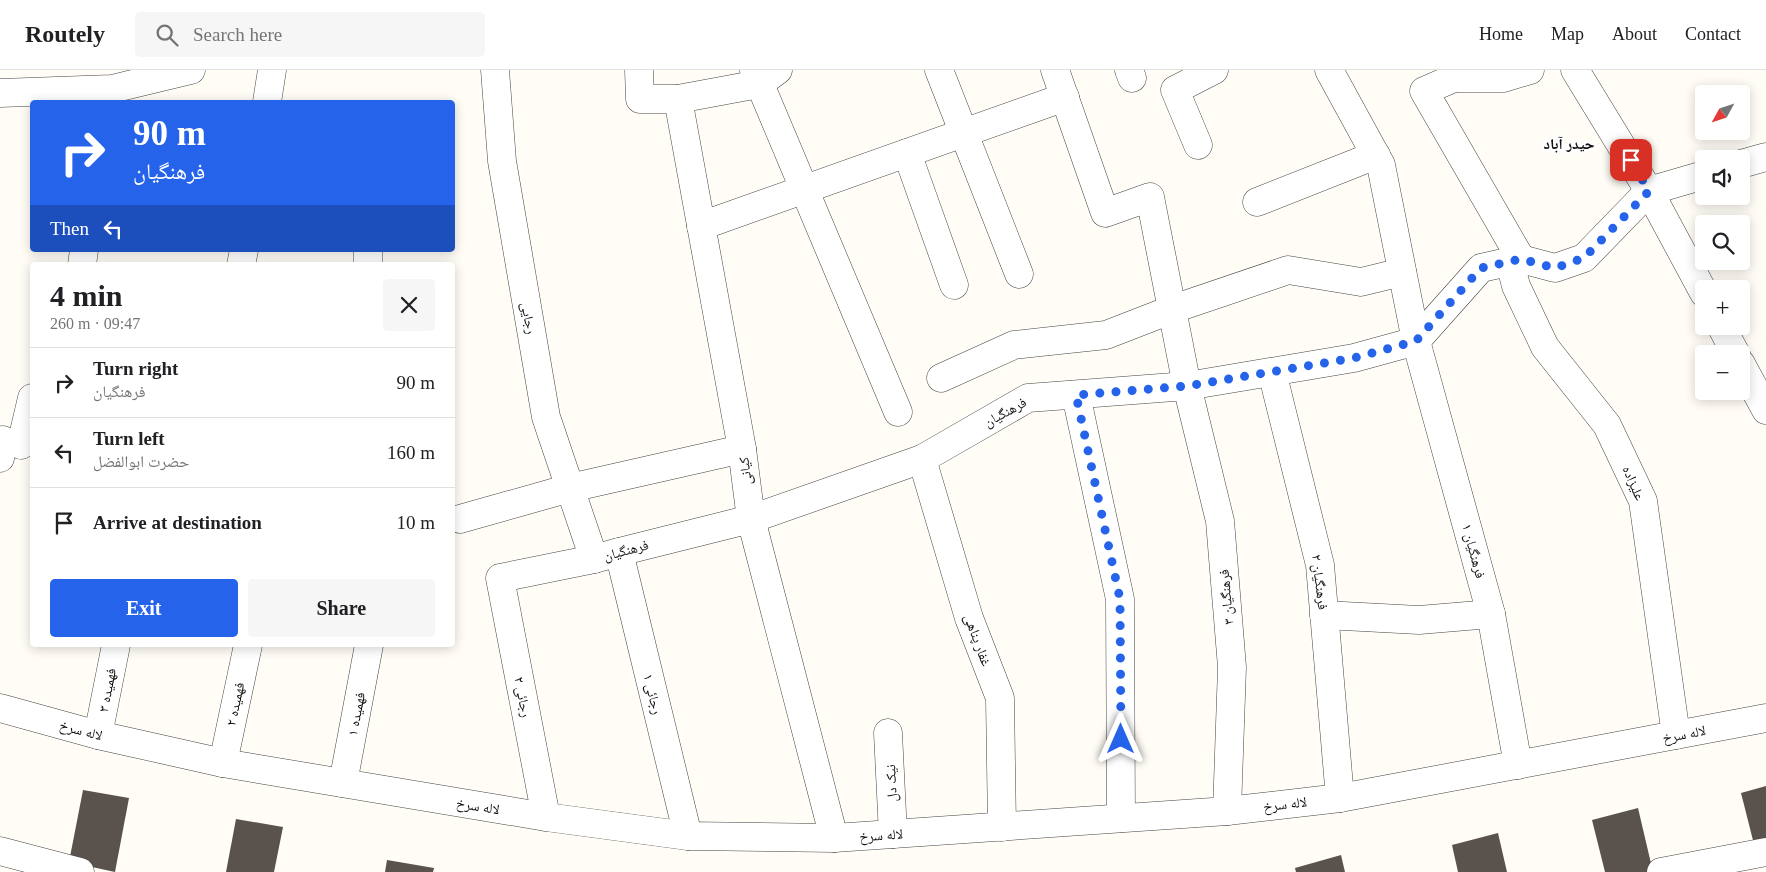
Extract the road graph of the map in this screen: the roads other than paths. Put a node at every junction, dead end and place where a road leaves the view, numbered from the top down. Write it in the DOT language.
graph roads {
  1 [pos="191,70"];
  2 [pos="272,70"];
  3 [pos="495,70"];
  4 [pos="639,70"];
  5 [pos="939,70"];
  6 [pos="1056,70"];
  7 [pos="1214,70"];
  8 [pos="1329,70"];
  9 [pos="1530,70"];
  10 [pos="1575,70"];
  11 [pos="764,75"];
  12 [pos="112,87"];
  13 [pos="0,93"];
  14 [pos="1065,98"];
  15 [pos="678,99"];
  16 [pos="267,100"];
  17 [pos="964,133"];
  18 [pos="1198,145"];
  19 [pos="907,153"];
  20 [pos="1376,156"];
  21 [pos="1766,157"];
  22 [pos="1750,161"];
  23 [pos="1695,178"];
  24 [pos="804,189"];
  25 [pos="1649,191"];
  26 [pos="1257,202"];
  27 [pos="701,226"];
  28 [pos="1515,260"];
  29 [pos="1402,272"];
  30 [pos="1019,274"];
  31 [pos="1697,280"];
  32 [pos="954,285"];
  33 [pos="1173,309"];
  34 [pos="1416,341"];
  35 [pos="1272,372"];
  36 [pos="941,378"];
  37 [pos="1750,381"];
  38 [pos="1187,386"];
  39 [pos="1076,395"];
  40 [pos="30,403"];
  41 [pos="1766,410"];
  42 [pos="898,412"];
  43 [pos="11,446"];
  44 [pos="742,449"];
  45 [pos="922,459"];
  46 [pos="570,488"];
  47 [pos="460,519"];
  48 [pos="751,519"];
  49 [pos="606,556"];
  50 [pos="500,578"];
  51 [pos="1491,614"];
  52 [pos="1324,615"];
  53 [pos="116,647"];
  54 [pos="248,647"];
  55 [pos="368,647"];
  56 [pos="0,708"];
  57 [pos="1766,718"];
  58 [pos="888,733"];
  59 [pos="98,735"];
  60 [pos="1676,736"];
  61 [pos="223,763"];
  62 [pos="1518,765"];
  63 [pos="343,783"];
  64 [pos="1340,798"];
  65 [pos="1227,811"];
  66 [pos="546,817"];
  67 [pos="1121,818"];
  68 [pos="1002,826"];
  69 [pos="893,834"];
  70 [pos="688,836"];
  71 [pos="834,838"];
  72 [pos="0,851"];
  73 [pos="1766,852"];
  74 [pos="80,872"];
  75 [pos="1661,872"];
  1 -- 12 [label="street"];
  2 -- 16 [label="street"];
  3 -- 46 [label="street, رجایی"];
  4 -- 15 [label="street"];
  5 -- 17 [label="street"];
  6 -- 14 [label="street"];
  7 -- 18 [label="street"];
  8 -- 20 [label="street, فرهنگیان ۱"];
  9 -- 28 [label="street, علیزاده"];
  10 -- 25 [label="street"];
  11 -- 15 [label="street"];
  11 -- 24 [label="street"];
  12 -- 13 [label="street"];
  14 -- 17 [label="street"];
  14 -- 33 [label="street, فرهنگیان ۳"];
  15 -- 27 [label="street, کیانی"];
  17 -- 19 [label="street"];
  17 -- 30 [label="street"];
  19 -- 24 [label="street"];
  19 -- 32 [label="street"];
  20 -- 26 [label="street"];
  20 -- 29 [label="street, فرهنگیان ۱"];
  21 -- 22 [label="street"];
  23 -- 25 [label="street"];
  24 -- 27 [label="street"];
  24 -- 42 [label="street"];
  25 -- 28 [label="street"];
  25 -- 31 [label="street"];
  27 -- 44 [label="street, کیانی"];
  28 -- 34 [label="street"];
  28 -- 60 [label="street, علیزاده"];
  29 -- 33 [label="street"];
  29 -- 34 [label="street, فرهنگیان ۱"];
  33 -- 36 [label="street"];
  33 -- 38 [label="street, فرهنگیان ۳"];
  34 -- 35 [label="street, فرهنگیان"];
  34 -- 51 [label="street, فرهنگیان ۱"];
  35 -- 38 [label="street, فرهنگیان"];
  35 -- 52 [label="street, فرهنگیان ۲"];
  37 -- 41 [label="street"];
  38 -- 39 [label="street, فرهنگیان"];
  38 -- 65 [label="street, فرهنگیان ۳"];
  39 -- 45 [label="street, فرهنگیان"];
  39 -- 67 [label="street"];
  40 -- 43 [label="street"];
  44 -- 46 [label="street"];
  44 -- 48 [label="street, کیانی"];
  45 -- 48 [label="street, فرهنگیان"];
  45 -- 68 [label="street, غفار پناهی"];
  46 -- 47 [label="street"];
  46 -- 49 [label="street, رجایی"];
  48 -- 49 [label="street, فرهنگیان"];
  48 -- 71 [label="street, کیانی"];
  49 -- 50 [label="street, فرهنگیان"];
  49 -- 70 [label="street, رجائی ۱"];
  50 -- 66 [label="street, رجائی ۲"];
  51 -- 52 [label="street"];
  51 -- 62 [label="street, فرهنگیان ۱"];
  52 -- 64 [label="street, فرهنگیان ۲"];
  53 -- 59 [label="street, فهمیده ۳"];
  54 -- 61 [label="street, فهمیده ۲"];
  55 -- 63 [label="street, فهمیده ۱"];
  56 -- 59 [label="street, لاله سرخ"];
  57 -- 60 [label="street, لاله سرخ"];
  58 -- 69 [label="street, نیک دل"];
  59 -- 61 [label="street, لاله سرخ"];
  60 -- 62 [label="street, لاله سرخ"];
  61 -- 63 [label="street, لاله سرخ"];
  62 -- 64 [label="street, لاله سرخ"];
  63 -- 66 [label="street, لاله سرخ"];
  64 -- 65 [label="street, لاله سرخ"];
  65 -- 67 [label="street, لاله سرخ"];
  66 -- 70 [label="street, لاله سرخ"];
  67 -- 68 [label="street, لاله سرخ"];
  68 -- 69 [label="street, لاله سرخ"];
  69 -- 71 [label="street, لاله سرخ"];
  70 -- 71 [label="street, لاله سرخ"];
  72 -- 74 [label="street"];
  73 -- 75 [label="street"];
}
